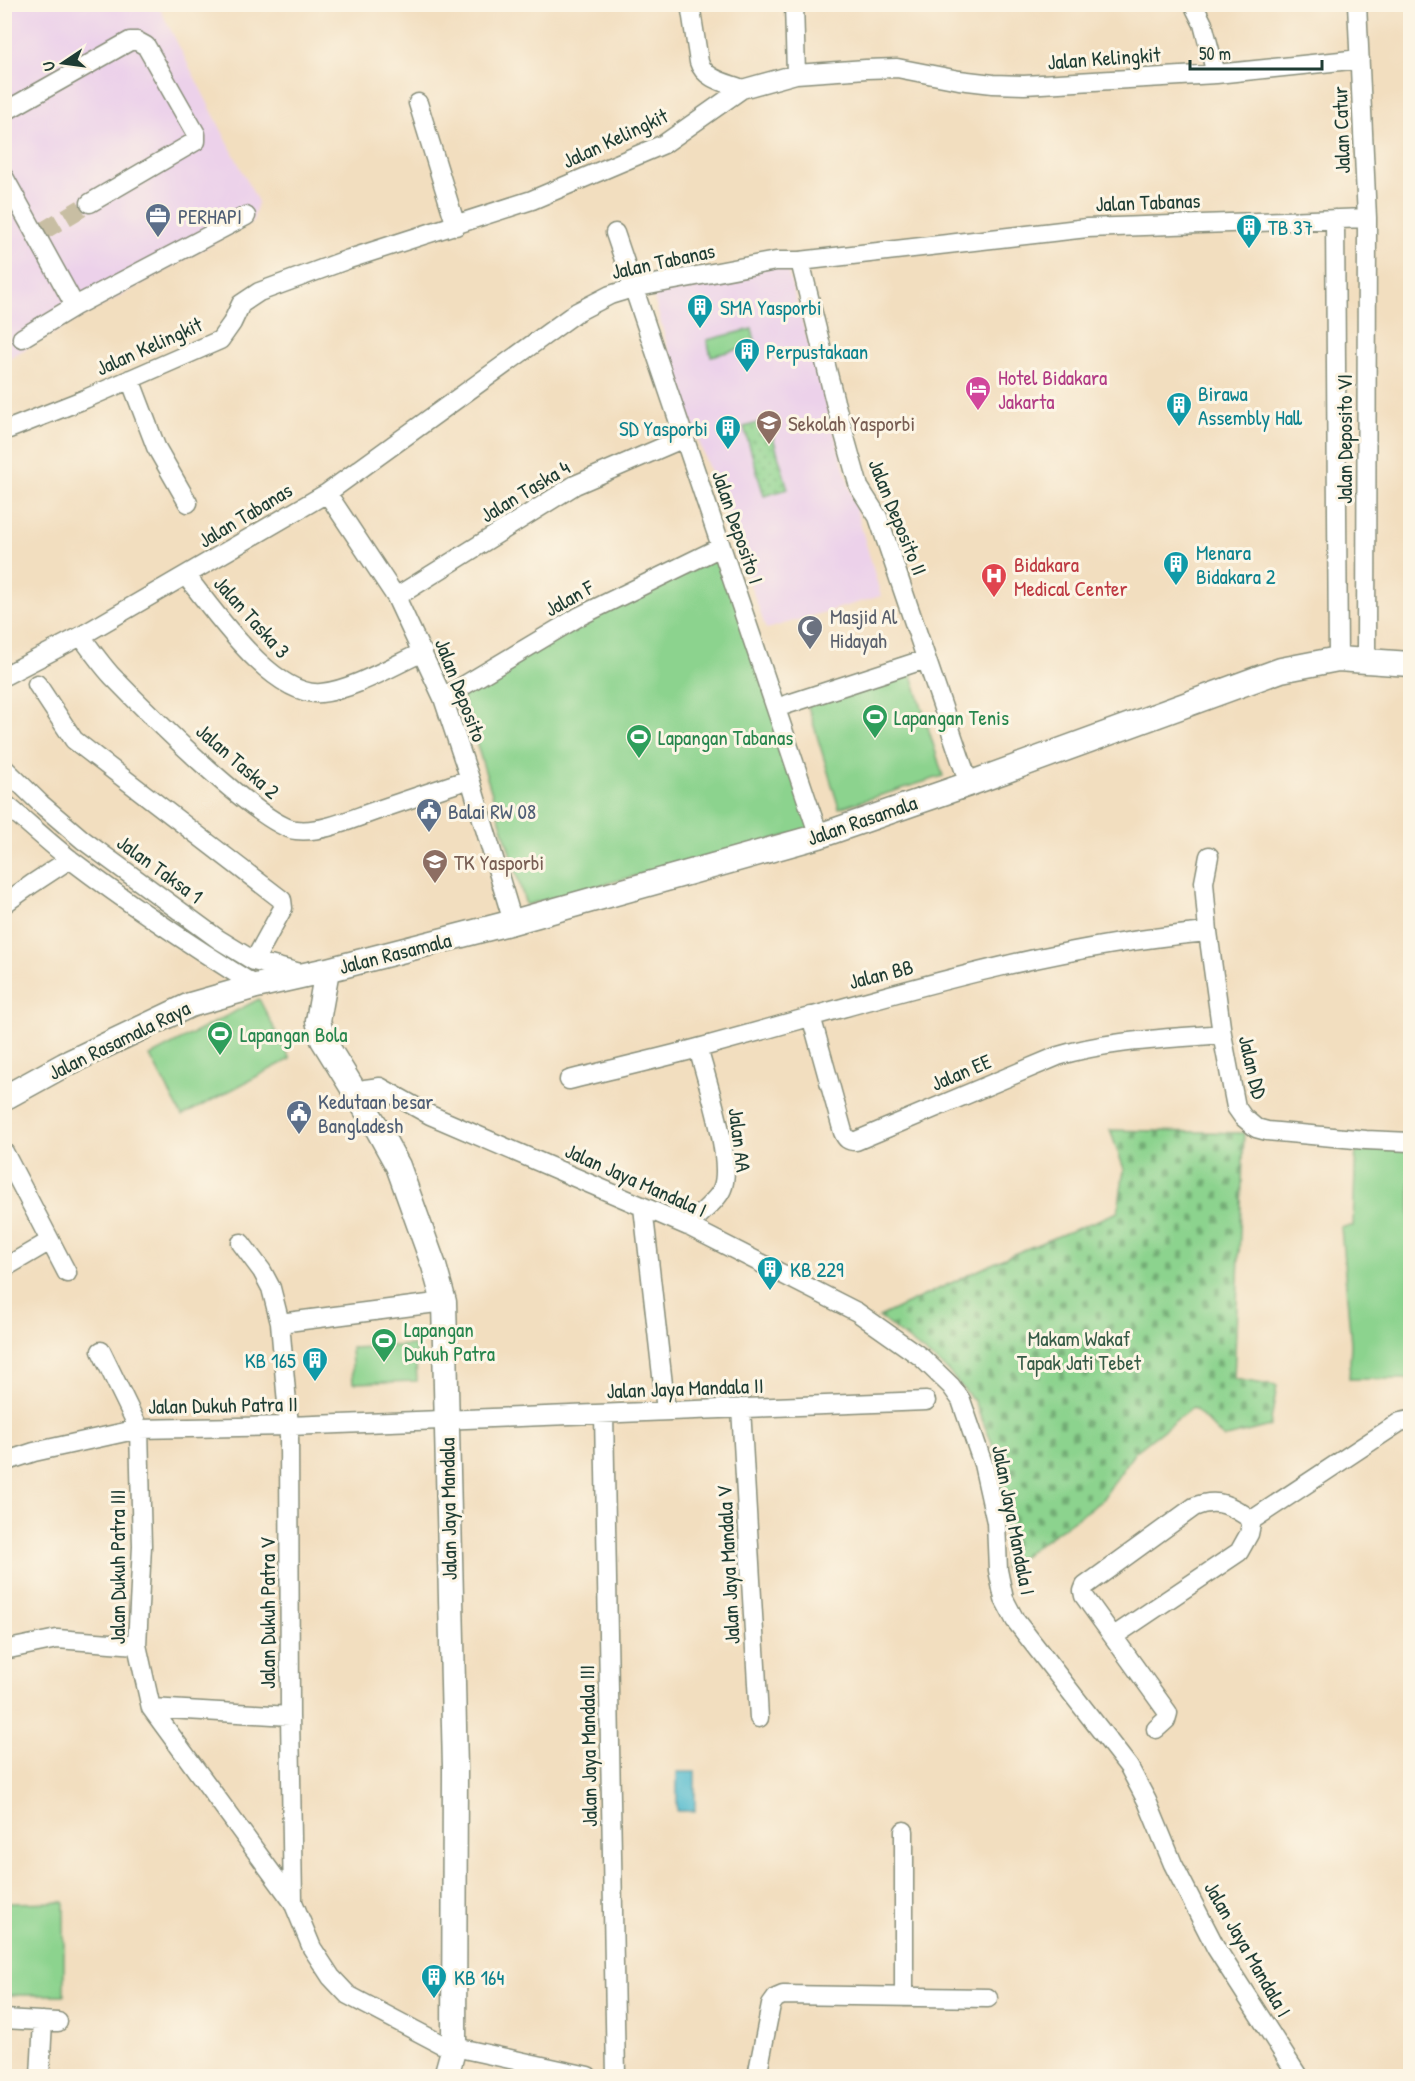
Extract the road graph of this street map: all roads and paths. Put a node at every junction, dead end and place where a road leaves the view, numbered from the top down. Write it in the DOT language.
graph roads {
  1 [pos="690,4"];
  2 [pos="794,4"];
  3 [pos="1193,4"];
  4 [pos="1357,4"];
  5 [pos="1360,58"];
  6 [pos="796,74"];
  7 [pos="1216,74"];
  8 [pos="742,89"];
  9 [pos="418,104"];
  10 [pos="4,112"];
  11 [pos="4,177"];
  12 [pos="90,203"];
  13 [pos="246,216"];
  14 [pos="1367,218"];
  15 [pos="1335,219"];
  16 [pos="456,226"];
  17 [pos="615,233"];
  18 [pos="800,261"];
  19 [pos="633,288"];
  20 [pos="75,306"];
  21 [pos="22,338"];
  22 [pos="130,379"];
  23 [pos="4,431"];
  24 [pos="684,438"];
  25 [pos="327,493"];
  26 [pos="188,503"];
  27 [pos="721,547"];
  28 [pos="186,576"];
  29 [pos="396,597"];
  30 [pos="81,636"];
  31 [pos="423,652"];
  32 [pos="926,659"];
  33 [pos="1338,659"];
  34 [pos="1366,660"];
  35 [pos="1410,664"];
  36 [pos="4,676"];
  37 [pos="37,684"];
  38 [pos="443,698"];
  39 [pos="776,708"];
  40 [pos="4,768"];
  41 [pos="470,778"];
  42 [pos="969,784"];
  43 [pos="4,803"];
  44 [pos="819,836"];
  45 [pos="1209,856"];
  46 [pos="70,859"];
  47 [pos="4,904"];
  48 [pos="513,922"];
  49 [pos="1208,932"];
  50 [pos="254,961"];
  51 [pos="318,972"];
  52 [pos="256,986"];
  53 [pos="811,1016"];
  54 [pos="1222,1034"];
  55 [pos="698,1048"];
  56 [pos="569,1080"];
  57 [pos="357,1096"];
  58 [pos="4,1098"];
  59 [pos="1410,1142"];
  60 [pos="4,1152"];
  61 [pos="643,1207"];
  62 [pos="688,1226"];
  63 [pos="50,1241"];
  64 [pos="241,1244"];
  65 [pos="4,1268"];
  66 [pos="67,1273"];
  67 [pos="444,1302"];
  68 [pos="280,1323"];
  69 [pos="101,1351"];
  70 [pos="926,1401"];
  71 [pos="741,1408"];
  72 [pos="666,1411"];
  73 [pos="604,1414"];
  74 [pos="446,1420"];
  75 [pos="1410,1420"];
  76 [pos="289,1426"];
  77 [pos="139,1429"];
  78 [pos="4,1462"];
  79 [pos="1252,1520"];
  80 [pos="1114,1636"];
  81 [pos="137,1645"];
  82 [pos="4,1650"];
  83 [pos="151,1708"];
  84 [pos="290,1716"];
  85 [pos="759,1718"];
  86 [pos="1156,1729"];
  87 [pos="904,1832"];
  88 [pos="294,1902"];
  89 [pos="904,1997"];
  90 [pos="988,1998"];
  91 [pos="4,2019"];
  92 [pos="454,2047"];
  93 [pos="39,2076"];
  94 [pos="446,2076"];
  95 [pos="588,2076"];
  96 [pos="616,2076"];
  97 [pos="758,2076"];
  98 [pos="1298,2076"];
  1 -- 8 [label="street"];
  2 -- 6 [label="street"];
  3 -- 7 [label="street"];
  4 -- 5 [label="street, Jalan Catur"];
  5 -- 7 [label="street, Jalan Kelingkit"];
  5 -- 14 [label="street, Jalan Catur"];
  6 -- 7 [label="street, Jalan Kelingkit"];
  6 -- 8 [label="street, Jalan Kelingkit"];
  8 -- 16 [label="street, Jalan Kelingkit"];
  9 -- 16 [label="street"];
  10 -- 12 [label="street"];
  11 -- 20 [label="street"];
  13 -- 20 [label="street"];
  14 -- 15 [label="street, Jalan Tabanas"];
  14 -- 34 [label="street, Jalan Deposito VI"];
  15 -- 18 [label="street, Jalan Tabanas"];
  15 -- 33 [label="street, Jalan Deposito VI"];
  16 -- 22 [label="street, Jalan Kelingkit"];
  17 -- 19 [label="street, Jalan Deposito I"];
  18 -- 19 [label="street, Jalan Tabanas"];
  18 -- 32 [label="street, Jalan Deposito II"];
  19 -- 24 [label="street, Jalan Deposito I"];
  19 -- 25 [label="street, Jalan Tabanas"];
  20 -- 21 [label="street"];
  22 -- 23 [label="street, Jalan Kelingkit"];
  22 -- 26 [label="street"];
  24 -- 27 [label="street, Jalan Deposito I"];
  24 -- 29 [label="street, Jalan Taska 4"];
  25 -- 28 [label="street, Jalan Tabanas"];
  25 -- 29 [label="street, Jalan Deposito"];
  27 -- 38 [label="street, Jalan F"];
  27 -- 39 [label="street, Jalan Deposito I"];
  28 -- 30 [label="street, Jalan Tabanas"];
  28 -- 31 [label="street, Jalan Taska 3"];
  29 -- 31 [label="street, Jalan Deposito"];
  30 -- 36 [label="street, Jalan Tabanas"];
  30 -- 41 [label="street, Jalan Taska 2"];
  31 -- 38 [label="street, Jalan Deposito"];
  32 -- 39 [label="street"];
  32 -- 42 [label="street, Jalan Deposito II"];
  33 -- 34 [label="street, Jalan Rasamala"];
  33 -- 42 [label="street, Jalan Rasamala"];
  34 -- 35 [label="street, Jalan Rasamala"];
  37 -- 50 [label="street"];
  38 -- 41 [label="street, Jalan Deposito"];
  39 -- 44 [label="street, Jalan Deposito I"];
  40 -- 50 [label="street, Jalan Taksa 1"];
  41 -- 48 [label="street, Jalan Deposito"];
  42 -- 44 [label="street, Jalan Rasamala"];
  43 -- 46 [label="street"];
  44 -- 48 [label="street, Jalan Rasamala"];
  45 -- 49 [label="street, Jalan DD"];
  46 -- 47 [label="street"];
  46 -- 52 [label="street"];
  48 -- 51 [label="street, Jalan Rasamala"];
  49 -- 53 [label="street, Jalan BB"];
  49 -- 54 [label="street, Jalan DD"];
  50 -- 51 [label="street, Jalan Taksa 1"];
  51 -- 52 [label="street, Jalan Rasamala Raya"];
  51 -- 57 [label="street, Jalan Jaya Mandala"];
  52 -- 58 [label="street, Jalan Rasamala Raya"];
  53 -- 54 [label="street, Jalan EE"];
  53 -- 55 [label="street, Jalan BB"];
  54 -- 59 [label="street, Jalan DD"];
  55 -- 56 [label="street, Jalan BB"];
  55 -- 62 [label="street, Jalan AA"];
  57 -- 61 [label="street, Jalan Jaya Mandala I"];
  57 -- 67 [label="street, Jalan Jaya Mandala"];
  60 -- 63 [label="street"];
  61 -- 62 [label="street, Jalan Jaya Mandala I"];
  61 -- 72 [label="street"];
  62 -- 98 [label="street, Jalan Jaya Mandala I"];
  63 -- 65 [label="street"];
  63 -- 66 [label="street"];
  64 -- 68 [label="street, Jalan Dukuh Patra V"];
  67 -- 68 [label="street"];
  67 -- 74 [label="street, Jalan Jaya Mandala"];
  68 -- 76 [label="street, Jalan Dukuh Patra V"];
  69 -- 77 [label="street"];
  70 -- 71 [label="street, Jalan Jaya Mandala II"];
  71 -- 72 [label="street, Jalan Jaya Mandala II"];
  71 -- 85 [label="street, Jalan Jaya Mandala V"];
  72 -- 73 [label="street, Jalan Jaya Mandala II"];
  73 -- 74 [label="street, Jalan Jaya Mandala II"];
  73 -- 96 [label="street, Jalan Jaya Mandala III"];
  74 -- 76 [label="street, Jalan Dukuh Patra II"];
  74 -- 92 [label="street, Jalan Jaya Mandala"];
  75 -- 79 [label="street"];
  76 -- 77 [label="street, Jalan Dukuh Patra II"];
  76 -- 84 [label="street, Jalan Dukuh Patra V"];
  77 -- 78 [label="street, Jalan Dukuh Patra II"];
  77 -- 81 [label="street, Jalan Dukuh Patra III"];
  79 -- 80 [label="street"];
  79 -- 80 [label="street"];
  80 -- 86 [label="street"];
  81 -- 82 [label="street"];
  81 -- 83 [label="street, Jalan Dukuh Patra III"];
  83 -- 84 [label="street"];
  83 -- 88 [label="street"];
  84 -- 88 [label="street, Jalan Dukuh Patra V"];
  87 -- 89 [label="street"];
  88 -- 92 [label="street"];
  89 -- 90 [label="street"];
  89 -- 97 [label="street"];
  91 -- 93 [label="street"];
  92 -- 94 [label="street, Jalan Jaya Mandala"];
  92 -- 95 [label="street"];
}
